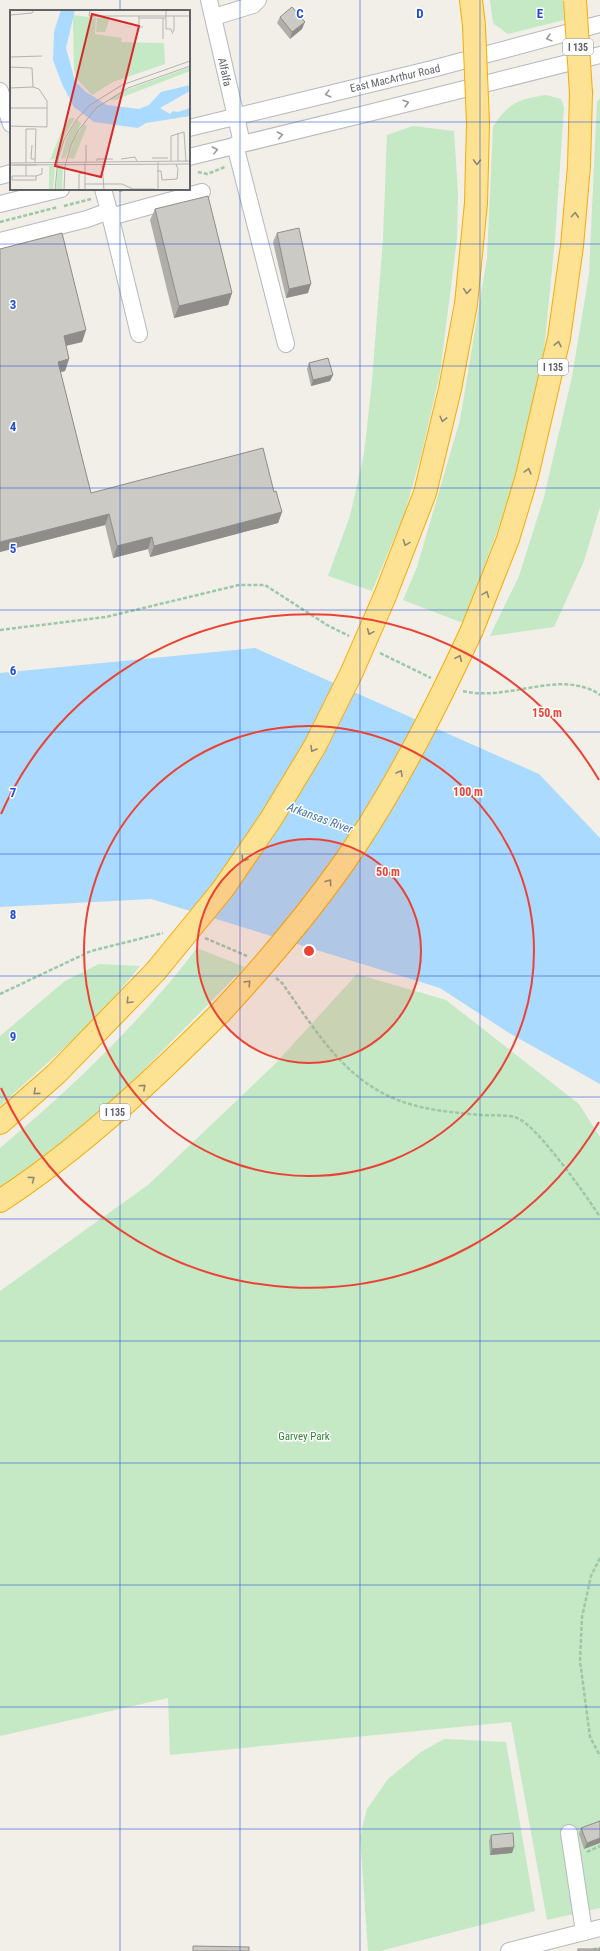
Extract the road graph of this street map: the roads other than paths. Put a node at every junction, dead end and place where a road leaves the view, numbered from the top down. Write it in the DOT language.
graph roads {
  1 [pos="209,0"];
  2 [pos="258,0"];
  3 [pos="471,0"];
  4 [pos="575,0"];
  5 [pos="214,17"];
  6 [pos="600,24"];
  7 [pos="600,55"];
  8 [pos="0,91"];
  9 [pos="235,116"];
  10 [pos="10,121"];
  11 [pos="190,128"];
  12 [pos="238,144"];
  13 [pos="190,157"];
  14 [pos="10,173"];
  15 [pos="0,176"];
  16 [pos="57,190"];
  17 [pos="103,190"];
  18 [pos="202,192"];
  19 [pos="0,204"];
  20 [pos="109,214"];
  21 [pos="0,240"];
  22 [pos="139,334"];
  23 [pos="286,344"];
  24 [pos="0,1123"];
  25 [pos="0,1201"];
  26 [pos="569,1833"];
  27 [pos="600,1928"];
  28 [pos="584,1932"];
  29 [pos="509,1951"];
  1 -- 5 [label="street, Alfalfa"];
  2 -- 5 [label="street"];
  3 -- 24 [label="highway, one-way, bridge"];
  25 -- 4 [label="highway, I 135, one-way, bridge"];
  5 -- 9 [label="street, Alfalfa"];
  6 -- 9 [label="street, East MacArthur Road, one-way"];
  12 -- 7 [label="street, one-way"];
  8 -- 10 [label="street"];
  9 -- 11 [label="street, East MacArthur Road"];
  9 -- 12 [label="street, Alfalfa"];
  13 -- 12 [label="street, one-way"];
  12 -- 23 [label="street, Alfalfa"];
  14 -- 15 [label="street"];
  16 -- 19 [label="street"];
  17 -- 20 [label="street"];
  18 -- 20 [label="street"];
  20 -- 21 [label="street"];
  20 -- 22 [label="street"];
  26 -- 28 [label="street"];
  27 -- 28 [label="street"];
  28 -- 29 [label="street"];
}
